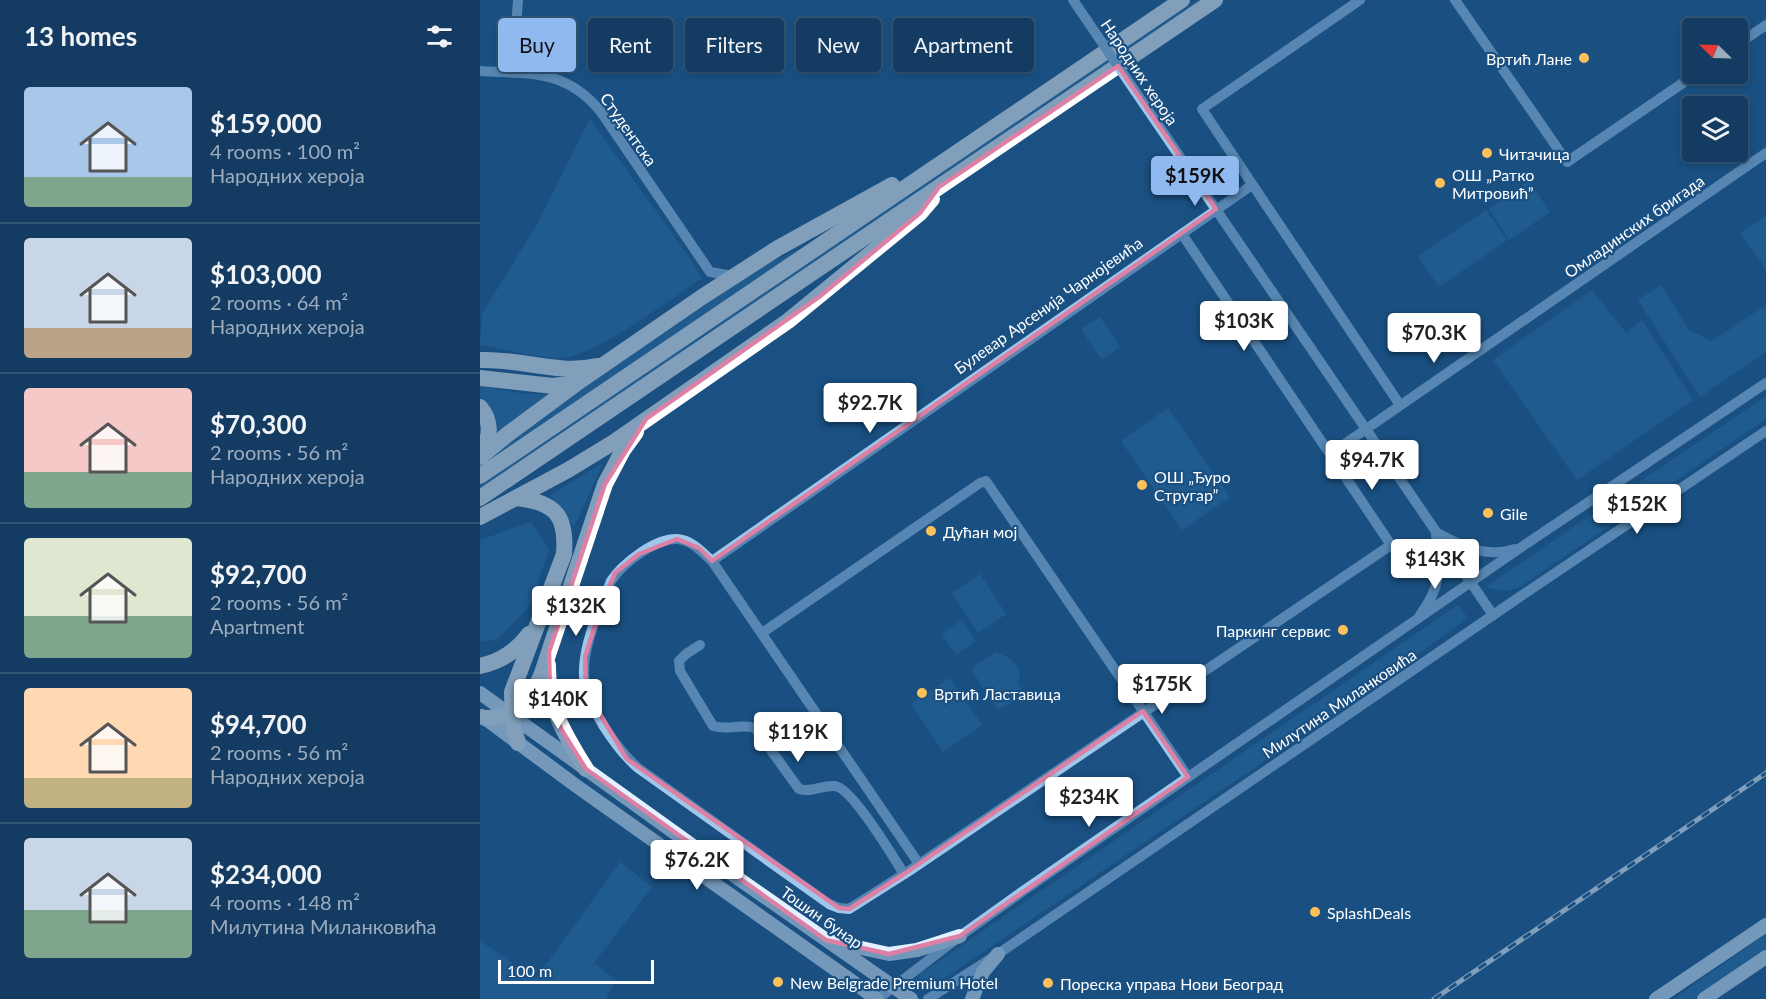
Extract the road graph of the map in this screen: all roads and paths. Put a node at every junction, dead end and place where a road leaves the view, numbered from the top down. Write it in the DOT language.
graph roads {
  1 [pos="518,0"];
  2 [pos="1073,0"];
  3 [pos="1182,0"];
  4 [pos="1215,0"];
  5 [pos="1360,0"];
  6 [pos="1455,0"];
  7 [pos="1766,25"];
  8 [pos="1748,37"];
  9 [pos="480,71"];
  10 [pos="513,73"];
  11 [pos="1682,83"];
  12 [pos="1766,153"];
  13 [pos="932,170"];
  14 [pos="1252,185"];
  15 [pos="939,187"];
  16 [pos="1216,209"];
  17 [pos="1185,231"];
  18 [pos="710,272"];
  19 [pos="734,276"];
  20 [pos="705,296"];
  21 [pos="480,360"];
  22 [pos="604,364"];
  23 [pos="480,378"];
  24 [pos="577,383"];
  25 [pos="1766,383"];
  26 [pos="1400,405"];
  27 [pos="480,406"];
  28 [pos="646,419"];
  29 [pos="1366,429"];
  30 [pos="1766,431"];
  31 [pos="1330,454"];
  32 [pos="480,457"];
  33 [pos="480,476"];
  34 [pos="480,498"];
  35 [pos="516,498"];
  36 [pos="480,516"];
  37 [pos="1436,532"];
  38 [pos="1524,546"];
  39 [pos="712,561"];
  40 [pos="1471,583"];
  41 [pos="1493,615"];
  42 [pos="1414,622"];
  43 [pos="536,623"];
  44 [pos="762,633"];
  45 [pos="700,645"];
  46 [pos="549,652"];
  47 [pos="480,666"];
  48 [pos="480,693"];
  49 [pos="1143,711"];
  50 [pos="512,715"];
  51 [pos="482,716"];
  52 [pos="518,743"];
  53 [pos="586,769"];
  54 [pos="1188,777"];
  55 [pos="919,864"];
  56 [pos="904,874"];
  57 [pos="1766,925"];
  58 [pos="960,936"];
  59 [pos="826,940"];
  60 [pos="998,954"];
  61 [pos="1766,957"];
  62 [pos="892,987"];
  63 [pos="877,999"];
  64 [pos="911,999"];
  65 [pos="928,999"];
  66 [pos="972,999"];
  67 [pos="1656,999"];
  68 [pos="1704,999"];
  1 -- 10 [label="street"];
  2 -- 16 [label="street, Народних хероја, bridge"];
  3 -- 13 [label="highway"];
  4 -- 15 [label="highway"];
  5 -- 14 [label="street, Народних хероја"];
  6 -- 11 [label="street"];
  7 -- 8 [label="street"];
  9 -- 10 [label="street, Студентска"];
  10 -- 18 [label="street, Студентска"];
  12 -- 26 [label="street, Омладинских бригада"];
  13 -- 19 [label="highway"];
  13 -- 33 [label="highway"];
  14 -- 16 [label="street, Булевар Арсенија Чарнојевића"];
  14 -- 26 [label="street, Народних хероја"];
  15 -- 28 [label="highway"];
  15 -- 34 [label="highway"];
  16 -- 17 [label="street, Булевар Арсенија Чарнојевића"];
  16 -- 29 [label="street, Народних хероја"];
  17 -- 31 [label="street"];
  17 -- 39 [label="street, Булевар Арсенија Чарнојевића"];
  18 -- 19 [label="street"];
  18 -- 20 [label="street"];
  19 -- 20 [label="highway"];
  20 -- 22 [label="highway"];
  21 -- 22 [label="highway"];
  22 -- 24 [label="highway"];
  23 -- 24 [label="highway"];
  24 -- 32 [label="highway"];
  25 -- 38 [label="street, Милутина Миланковића"];
  26 -- 29 [label="street"];
  27 -- 32 [label="highway"];
  28 -- 35 [label="highway"];
  28 -- 46 [label="highway"];
  29 -- 31 [label="street"];
  29 -- 37 [label="street, Народних хероја"];
  30 -- 41 [label="street, Милутина Миланковића"];
  31 -- 49 [label="street"];
  35 -- 36 [label="highway"];
  35 -- 43 [label="highway"];
  37 -- 38 [label="street"];
  37 -- 40 [label="street, Народних хероја"];
  37 -- 42 [label="street"];
  38 -- 40 [label="street, Милутина Миланковића"];
  39 -- 44 [label="street"];
  39 -- 56 [label="street"];
  40 -- 41 [label="street, Народних хероја"];
  40 -- 42 [label="street, Милутина Миланковића"];
  41 -- 60 [label="street, Милутина Миланковића"];
  42 -- 54 [label="street, Милутина Миланковића"];
  43 -- 47 [label="highway"];
  43 -- 50 [label="highway"];
  44 -- 49 [label="street"];
  44 -- 55 [label="street"];
  45 -- 56 [label="street"];
  46 -- 50 [label="highway"];
  46 -- 53 [label="highway"];
  48 -- 50 [label="main road, Тошин бунар"];
  49 -- 54 [label="street"];
  49 -- 55 [label="street"];
  50 -- 51 [label="highway"];
  50 -- 52 [label="highway"];
  50 -- 53 [label="main road, Тошин бунар"];
  51 -- 52 [label="main road"];
  52 -- 63 [label="main road"];
  53 -- 59 [label="main road, Тошин бунар"];
  54 -- 58 [label="street, Милутина Миланковића"];
  55 -- 56 [label="street"];
  57 -- 67 [label="main road"];
  58 -- 59 [label="main road"];
  58 -- 62 [label="street, Милутина Миланковића"];
  59 -- 62 [label="main road, Тошин бунар"];
  60 -- 65 [label="street, Милутина Миланковића"];
  60 -- 66 [label="main road"];
  61 -- 68 [label="main road"];
  62 -- 63 [label="street, Милутина Миланковића"];
  62 -- 64 [label="main road, Тошин бунар"];
}
